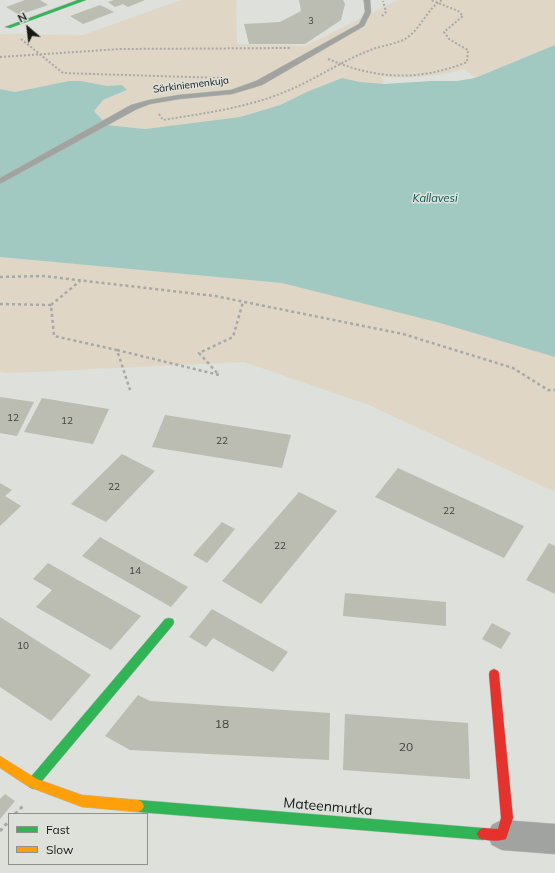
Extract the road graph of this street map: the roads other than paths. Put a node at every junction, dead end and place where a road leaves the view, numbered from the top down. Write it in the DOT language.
graph roads {
  1 [pos="83,0"];
  2 [pos="367,0"];
  3 [pos="8,27"];
  4 [pos="0,181"];
  5 [pos="169,622"];
  6 [pos="494,674"];
  7 [pos="0,761"];
  8 [pos="33,783"];
  9 [pos="502,835"];
  10 [pos="555,839"];
  1 -- 3 [label="street"];
  2 -- 4 [label="lane, Särkiniemenkuja"];
  5 -- 8 [label="street"];
  6 -- 9 [label="street"];
  7 -- 8 [label="street, Mateenmutka"];
  8 -- 9 [label="street, Mateenmutka"];
  9 -- 10 [label="street"];
}
